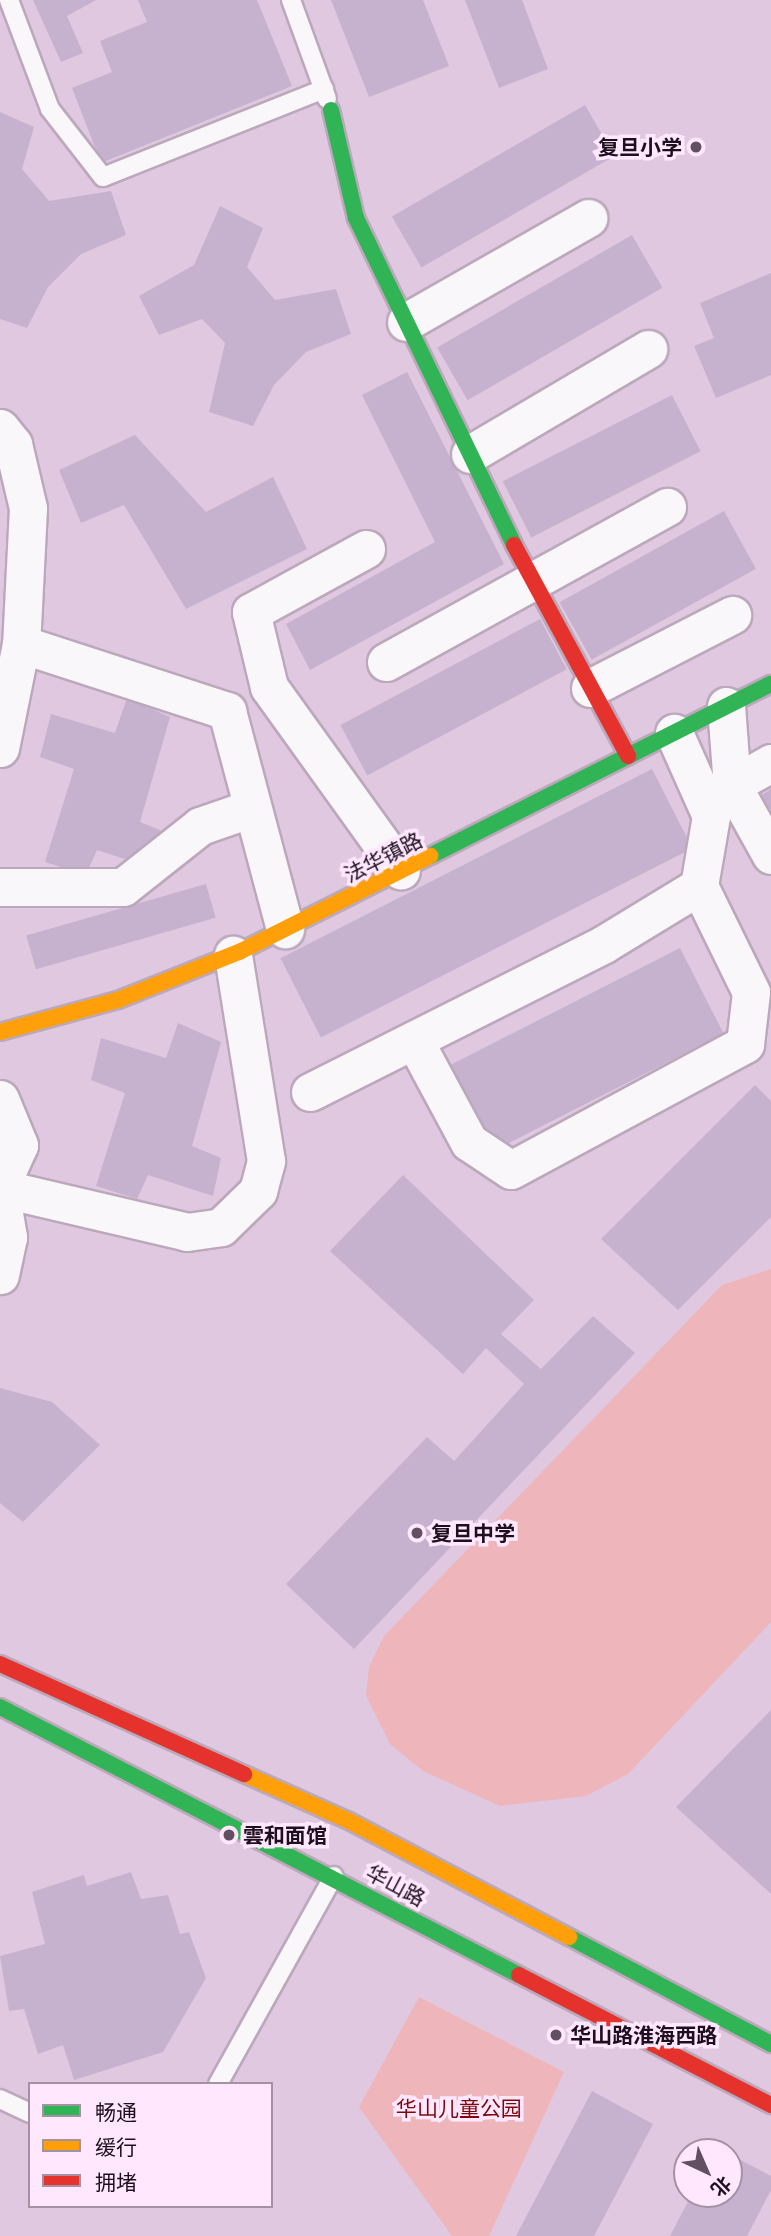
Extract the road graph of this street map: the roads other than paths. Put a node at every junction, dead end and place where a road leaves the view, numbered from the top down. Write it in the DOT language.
graph roads {
  1 [pos="9,0"];
  2 [pos="291,0"];
  3 [pos="324,89"];
  4 [pos="331,110"];
  5 [pos="588,218"];
  6 [pos="406,322"];
  7 [pos="648,349"];
  8 [pos="0,428"];
  9 [pos="470,454"];
  10 [pos="667,507"];
  11 [pos="366,549"];
  12 [pos="532,583"];
  13 [pos="732,615"];
  14 [pos="21,644"];
  15 [pos="386,662"];
  16 [pos="771,684"];
  17 [pos="590,688"];
  18 [pos="726,706"];
  19 [pos="674,733"];
  20 [pos="1,741"];
  21 [pos="628,756"];
  22 [pos="771,763"];
  23 [pos="732,785"];
  24 [pos="252,808"];
  25 [pos="771,855"];
  26 [pos="401,872"];
  27 [pos="699,886"];
  28 [pos="0,887"];
  29 [pos="285,929"];
  30 [pos="233,955"];
  31 [pos="0,1038"];
  32 [pos="414,1040"];
  33 [pos="310,1092"];
  34 [pos="0,1099"];
  35 [pos="0,1188"];
  36 [pos="0,1275"];
  37 [pos="0,1664"];
  38 [pos="0,1707"];
  39 [pos="334,1876"];
  40 [pos="771,2044"];
  41 [pos="219,2082"];
  42 [pos="0,2099"];
  43 [pos="771,2105"];
  44 [pos="28,2112"];
  1 -- 3 [label="lane"];
  2 -- 3 [label="lane"];
  3 -- 4 [label="lane"];
  4 -- 6 [label="main road"];
  5 -- 6 [label="street"];
  6 -- 9 [label="main road"];
  7 -- 9 [label="street"];
  8 -- 14 [label="street"];
  9 -- 12 [label="main road"];
  10 -- 12 [label="street"];
  11 -- 26 [label="street"];
  12 -- 15 [label="street"];
  12 -- 17 [label="main road"];
  13 -- 17 [label="street"];
  14 -- 20 [label="street"];
  14 -- 24 [label="street"];
  16 -- 18 [label="main road, 法华镇路"];
  17 -- 21 [label="main road"];
  18 -- 19 [label="main road, 法华镇路"];
  18 -- 23 [label="street"];
  19 -- 21 [label="main road, 法华镇路"];
  19 -- 27 [label="street"];
  21 -- 26 [label="main road, 法华镇路"];
  22 -- 23 [label="street"];
  23 -- 25 [label="street"];
  24 -- 28 [label="street"];
  24 -- 29 [label="street"];
  26 -- 29 [label="main road, 法华镇路"];
  27 -- 32 [label="street"];
  27 -- 32 [label="street"];
  29 -- 30 [label="main road, 法华镇路"];
  30 -- 31 [label="main road, 法华镇路"];
  30 -- 35 [label="street"];
  32 -- 33 [label="street"];
  34 -- 35 [label="street"];
  35 -- 36 [label="street"];
  37 -- 40 [label="main road, 华山路"];
  38 -- 39 [label="main road, 华山路"];
  39 -- 41 [label="lane"];
  39 -- 43 [label="main road, 华山路"];
  42 -- 44 [label="lane"];
}
